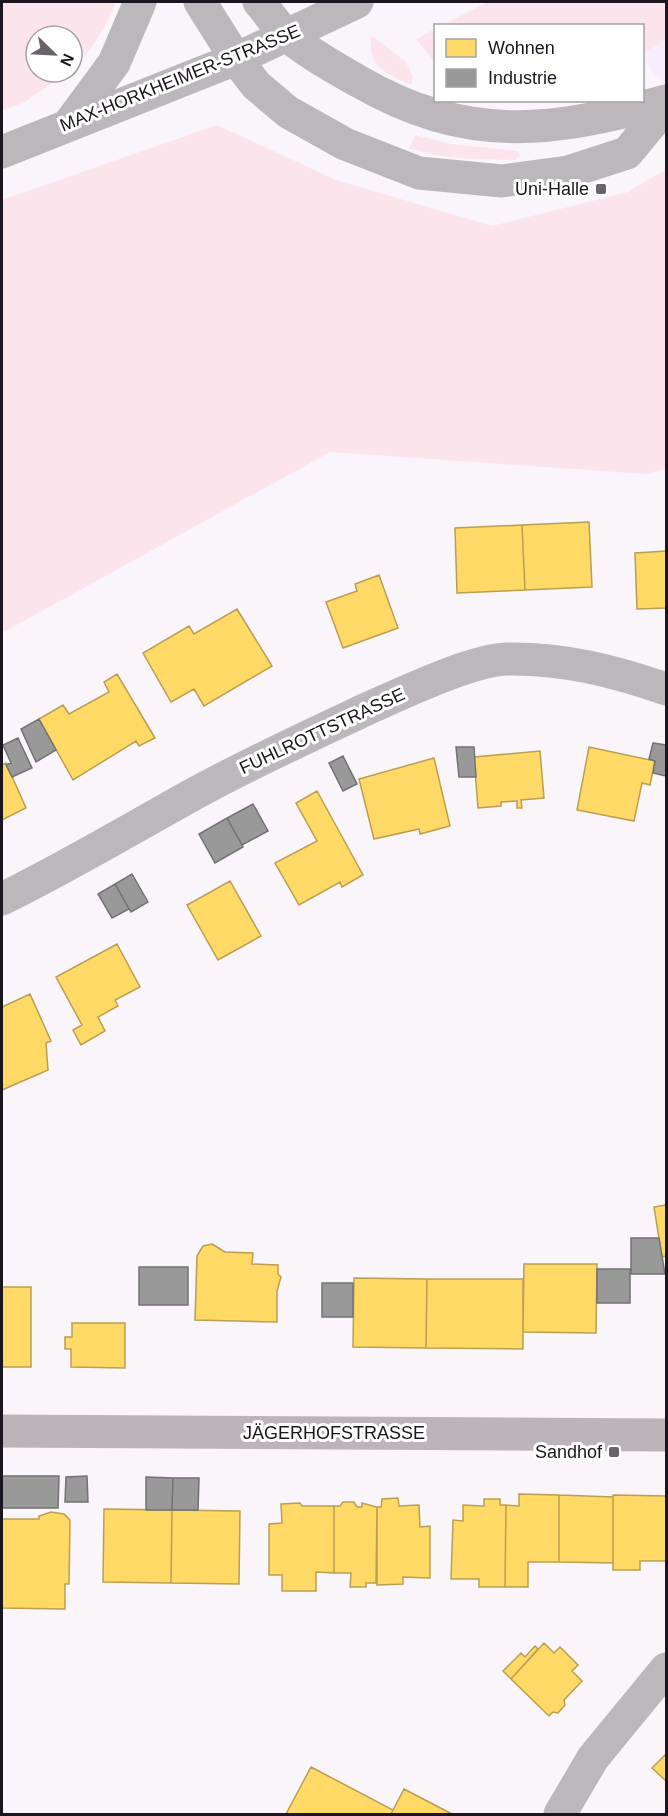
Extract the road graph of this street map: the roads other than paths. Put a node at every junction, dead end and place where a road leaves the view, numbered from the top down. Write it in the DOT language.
graph roads {
  1 [pos="140,2"];
  2 [pos="200,2"];
  3 [pos="259,2"];
  4 [pos="357,2"];
  5 [pos="287,36"];
  6 [pos="236,59"];
  7 [pos="666,101"];
  8 [pos="666,106"];
  9 [pos="69,124"];
  10 [pos="2,152"];
  11 [pos="666,689"];
  12 [pos="2,899"];
  13 [pos="2,1431"];
  14 [pos="666,1435"];
  15 [pos="666,1669"];
  16 [pos="560,1815"];
  1 -- 9 [label="street"];
  2 -- 6 [label="street"];
  3 -- 5 [label="street"];
  4 -- 5 [label="street, MAX-HORKHEIMER-STRASSE"];
  5 -- 6 [label="street, MAX-HORKHEIMER-STRASSE"];
  5 -- 7 [label="street"];
  6 -- 8 [label="street"];
  6 -- 9 [label="street, MAX-HORKHEIMER-STRASSE"];
  9 -- 10 [label="street, MAX-HORKHEIMER-STRASSE"];
  11 -- 12 [label="street, FUHLROTTSTRASSE"];
  13 -- 14 [label="main road, JÄGERHOFSTRASSE"];
  15 -- 16 [label="street"];
}
